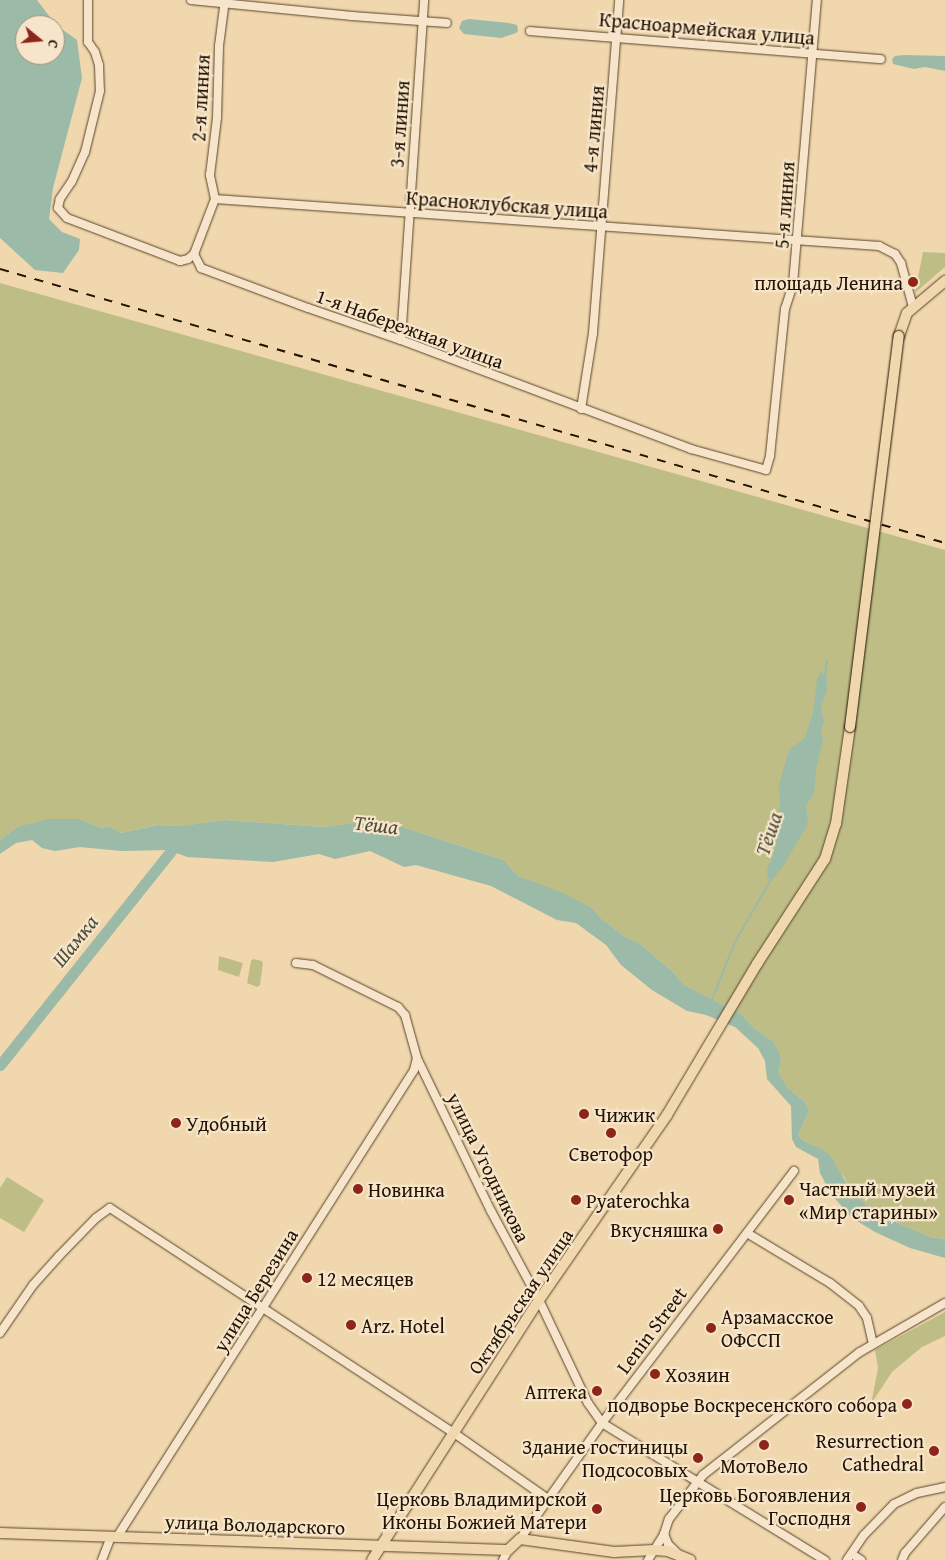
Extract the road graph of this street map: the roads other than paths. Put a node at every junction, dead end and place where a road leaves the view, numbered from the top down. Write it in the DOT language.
graph roads {
  1 [pos="88,0"];
  2 [pos="191,0"];
  3 [pos="424,0"];
  4 [pos="620,0"];
  5 [pos="817,0"];
  6 [pos="225,1"];
  7 [pos="423,21"];
  8 [pos="447,23"];
  9 [pos="530,31"];
  10 [pos="618,36"];
  11 [pos="812,54"];
  12 [pos="881,59"];
  13 [pos="215,199"];
  14 [pos="408,213"];
  15 [pos="601,227"];
  16 [pos="798,240"];
  17 [pos="194,254"];
  18 [pos="945,281"];
  19 [pos="913,307"];
  20 [pos="401,340"];
  21 [pos="581,409"];
  22 [pos="766,470"];
  23 [pos="296,963"];
  24 [pos="417,1058"];
  25 [pos="794,1172"];
  26 [pos="747,1232"];
  27 [pos="539,1300"];
  28 [pos="945,1302"];
  29 [pos="263,1309"];
  30 [pos="0,1333"];
  31 [pos="873,1343"];
  32 [pos="602,1423"];
  33 [pos="454,1433"];
  34 [pos="698,1481"];
  35 [pos="945,1488"];
  36 [pos="548,1500"];
  37 [pos="945,1507"];
  38 [pos="0,1533"];
  39 [pos="664,1534"];
  40 [pos="114,1537"];
  41 [pos="520,1538"];
  42 [pos="381,1546"];
  43 [pos="508,1550"];
  44 [pos="654,1550"];
  45 [pos="849,1557"];
  46 [pos="102,1560"];
  47 [pos="372,1560"];
  48 [pos="503,1560"];
  49 [pos="648,1560"];
  50 [pos="689,1560"];
  51 [pos="825,1560"];
  52 [pos="861,1560"];
  53 [pos="902,1560"];
  1 -- 17 [label="street"];
  2 -- 6 [label="street"];
  3 -- 7 [label="street, 3-я линия"];
  4 -- 10 [label="street, 4-я линия"];
  5 -- 11 [label="street, 5-я линия"];
  6 -- 7 [label="street"];
  6 -- 13 [label="street, 2-я линия"];
  7 -- 8 [label="street"];
  7 -- 14 [label="street, 3-я линия"];
  9 -- 10 [label="street, Красноармейская улица"];
  10 -- 11 [label="street, Красноармейская улица"];
  10 -- 15 [label="street, 4-я линия"];
  11 -- 12 [label="street, Красноармейская улица"];
  11 -- 16 [label="street, 5-я линия"];
  13 -- 14 [label="street, Красноклубская улица"];
  13 -- 17 [label="street"];
  14 -- 15 [label="street, Красноклубская улица"];
  14 -- 20 [label="street, 3-я линия"];
  15 -- 16 [label="street, Красноклубская улица"];
  15 -- 21 [label="street, 4-я линия"];
  16 -- 19 [label="street, Красноклубская улица"];
  16 -- 22 [label="street, 5-я линия"];
  17 -- 20 [label="street, 1-я Набережная улица"];
  18 -- 19 [label="main road"];
  19 -- 27 [label="main road, Октябрьская улица, bridge"];
  20 -- 21 [label="street, 1-я Набережная улица"];
  21 -- 22 [label="street, 1-я Набережная улица"];
  23 -- 24 [label="street, улица Угодникова"];
  24 -- 27 [label="street, улица Угодникова"];
  24 -- 29 [label="street, улица Березина"];
  25 -- 26 [label="street, Lenin Street"];
  26 -- 31 [label="street"];
  26 -- 32 [label="street, Lenin Street"];
  27 -- 32 [label="street, улица Угодникова"];
  27 -- 33 [label="main road, Октябрьская улица"];
  28 -- 31 [label="street"];
  29 -- 30 [label="street"];
  29 -- 33 [label="street"];
  29 -- 40 [label="street, улица Березина"];
  31 -- 34 [label="street"];
  32 -- 34 [label="street"];
  32 -- 36 [label="street, Lenin Street"];
  33 -- 36 [label="street"];
  33 -- 42 [label="main road, Октябрьская улица"];
  34 -- 39 [label="street"];
  34 -- 51 [label="street"];
  35 -- 45 [label="street"];
  36 -- 41 [label="street, Lenin Street"];
  37 -- 53 [label="street"];
  38 -- 40 [label="main road, улица Володарского"];
  39 -- 44 [label="street"];
  39 -- 50 [label="street"];
  40 -- 42 [label="main road, улица Володарского"];
  40 -- 46 [label="street, улица Березина"];
  41 -- 43 [label="main road, Lenin Street"];
  41 -- 44 [label="main road"];
  42 -- 43 [label="main road, улица Володарского"];
  42 -- 47 [label="main road, Октябрьская улица"];
  43 -- 48 [label="street, Lenin Street"];
  44 -- 49 [label="street"];
  44 -- 50 [label="main road"];
  45 -- 52 [label="street"];
}
